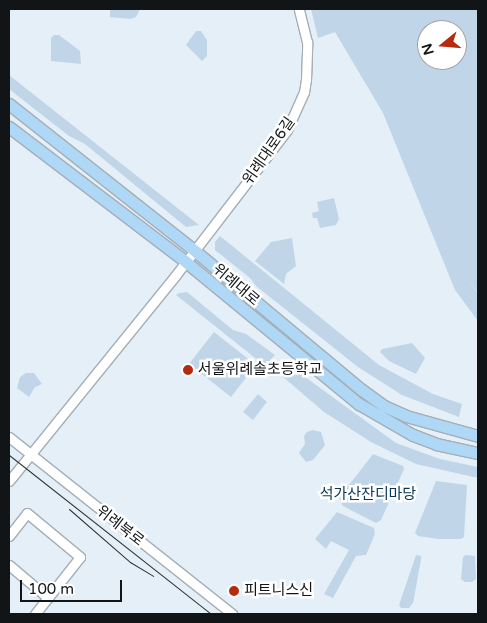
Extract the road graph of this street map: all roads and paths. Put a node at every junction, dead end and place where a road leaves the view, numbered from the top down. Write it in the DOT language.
graph roads {
  1 [pos="298,9"];
  2 [pos="9,104"];
  3 [pos="9,126"];
  4 [pos="195,251"];
  5 [pos="186,262"];
  6 [pos="478,436"];
  7 [pos="9,437"];
  8 [pos="478,453"];
  9 [pos="30,454"];
  10 [pos="9,481"];
  11 [pos="9,536"];
  12 [pos="9,565"];
  13 [pos="48,598"];
  14 [pos="35,614"];
  15 [pos="232,614"];
  1 -- 4 [label="street, 위례대로6길"];
  2 -- 4 [label="main road, 위례대로"];
  3 -- 5 [label="main road, 위례대로"];
  4 -- 5 [label="street, 위례대로6길"];
  4 -- 6 [label="main road, 위례대로"];
  5 -- 8 [label="main road, 위례대로"];
  5 -- 9 [label="street, 위례대로6길"];
  7 -- 9 [label="street, 위례북로"];
  9 -- 10 [label="street, 위례대로6길"];
  9 -- 15 [label="street, 위례북로"];
  11 -- 13 [label="street"];
  12 -- 13 [label="street"];
  13 -- 14 [label="street"];
}
